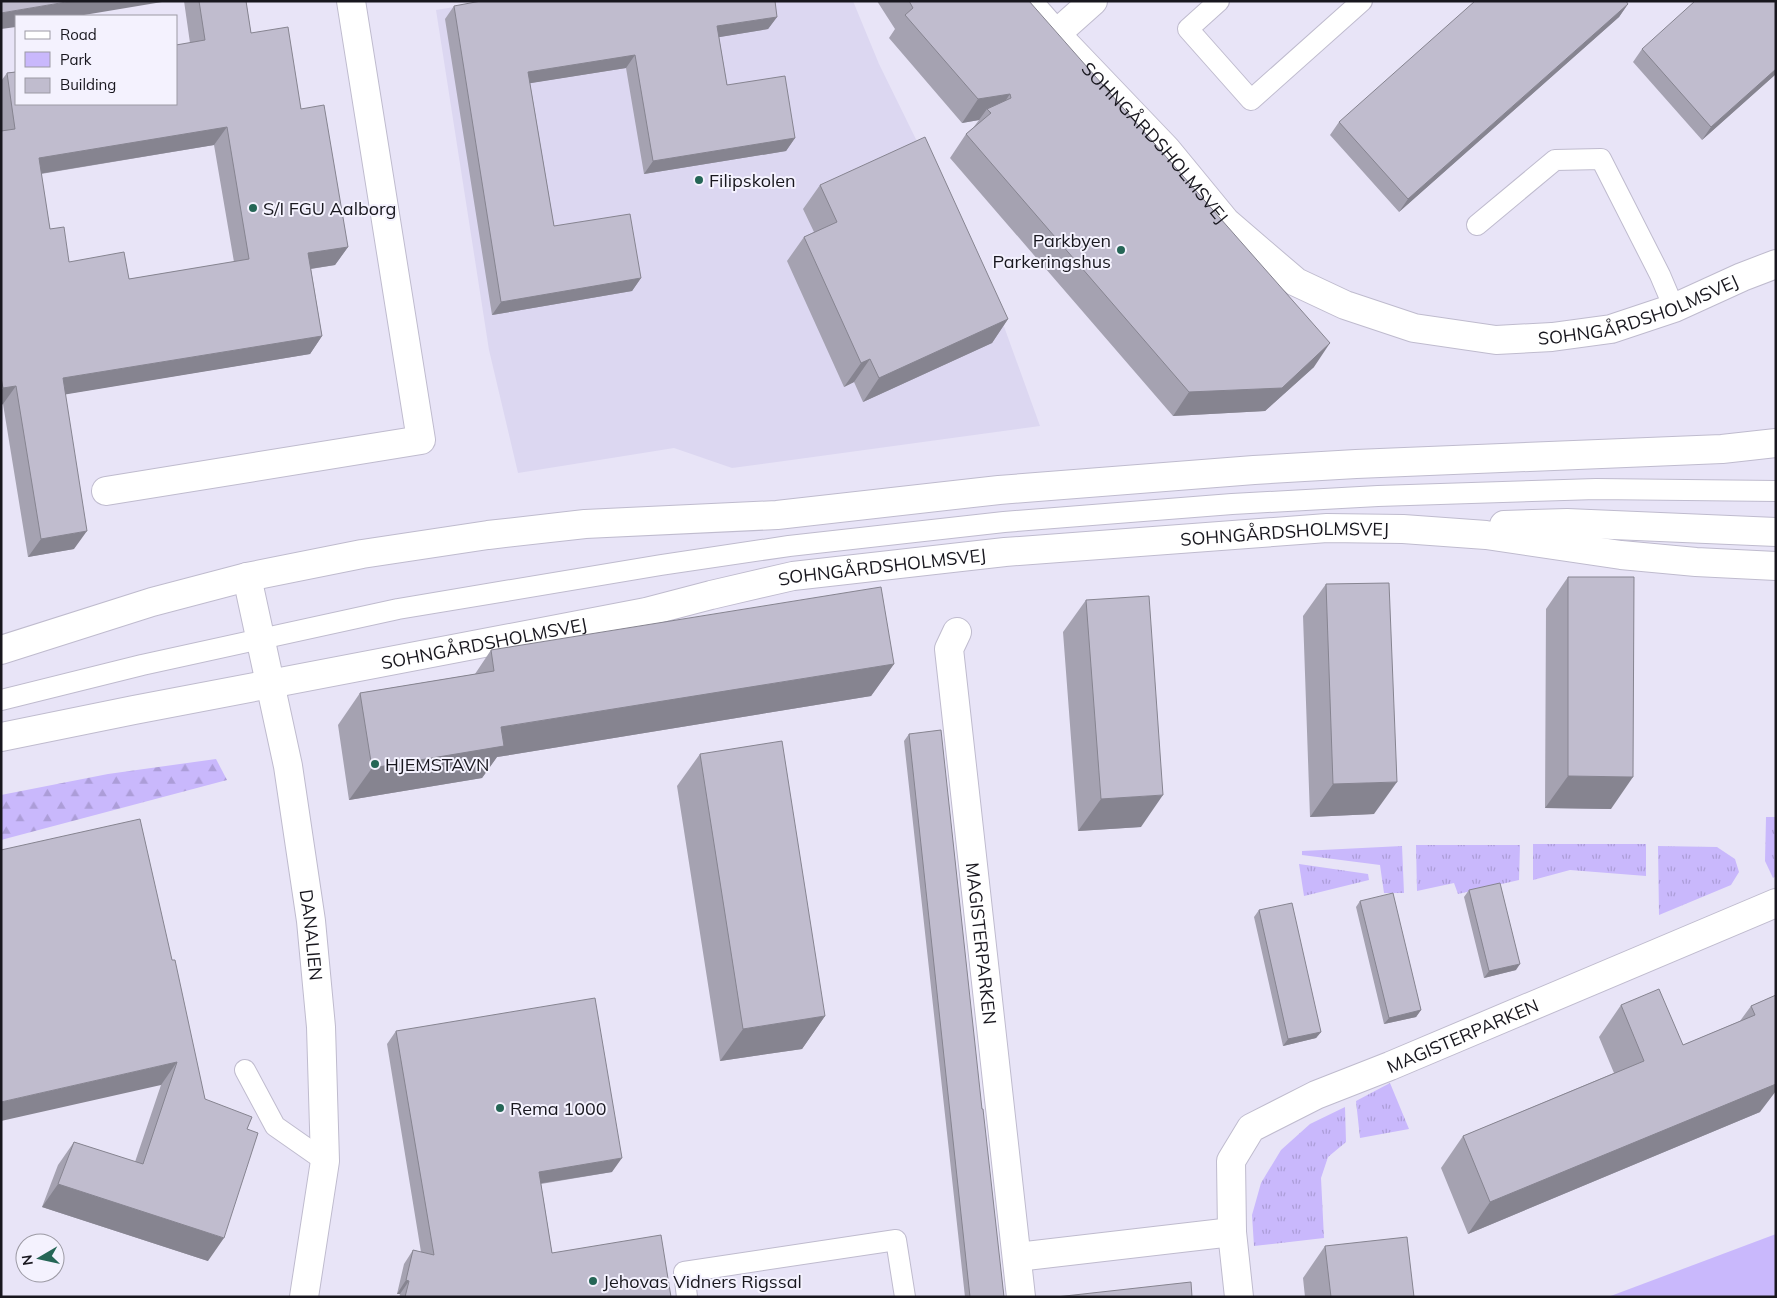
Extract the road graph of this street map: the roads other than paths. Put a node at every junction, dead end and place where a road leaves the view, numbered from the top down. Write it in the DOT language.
graph roads {
  1 [pos="351,1"];
  2 [pos="1027,1"];
  3 [pos="1093,1"];
  4 [pos="1219,1"];
  5 [pos="1362,1"];
  6 [pos="1056,34"];
  7 [pos="1477,224"];
  8 [pos="1776,264"];
  9 [pos="1674,308"];
  10 [pos="1776,443"];
  11 [pos="106,491"];
  12 [pos="1776,491"];
  13 [pos="1402,530"];
  14 [pos="1776,532"];
  15 [pos="1776,566"];
  16 [pos="247,577"];
  17 [pos="957,632"];
  18 [pos="260,639"];
  19 [pos="1,650"];
  20 [pos="270,684"];
  21 [pos="1,700"];
  22 [pos="1,737"];
  23 [pos="1776,903"];
  24 [pos="245,1070"];
  25 [pos="325,1161"];
  26 [pos="1232,1232"];
  27 [pos="1017,1257"];
  28 [pos="304,1297"];
  29 [pos="687,1297"];
  30 [pos="905,1297"];
  31 [pos="1021,1297"];
  32 [pos="1240,1297"];
  1 -- 11 [label="street"];
  2 -- 6 [label="street, SOHNGÅRDSHOLMSVEJ"];
  3 -- 6 [label="street"];
  4 -- 5 [label="lane"];
  6 -- 9 [label="street, SOHNGÅRDSHOLMSVEJ"];
  7 -- 9 [label="lane"];
  8 -- 9 [label="street, SOHNGÅRDSHOLMSVEJ"];
  10 -- 16 [label="street"];
  12 -- 18 [label="lane"];
  13 -- 14 [label="street"];
  13 -- 15 [label="street, SOHNGÅRDSHOLMSVEJ"];
  13 -- 20 [label="street, SOHNGÅRDSHOLMSVEJ"];
  16 -- 18 [label="street, DANALIEN"];
  16 -- 19 [label="street"];
  17 -- 27 [label="street, MAGISTERPARKEN"];
  18 -- 20 [label="street, DANALIEN"];
  18 -- 21 [label="lane"];
  20 -- 22 [label="street, SOHNGÅRDSHOLMSVEJ"];
  20 -- 25 [label="street, DANALIEN"];
  23 -- 26 [label="street, MAGISTERPARKEN"];
  24 -- 25 [label="lane"];
  25 -- 28 [label="street, DANALIEN"];
  26 -- 27 [label="street"];
  26 -- 32 [label="street, MAGISTERPARKEN"];
  27 -- 31 [label="street, MAGISTERPARKEN"];
  29 -- 30 [label="lane"];
}
